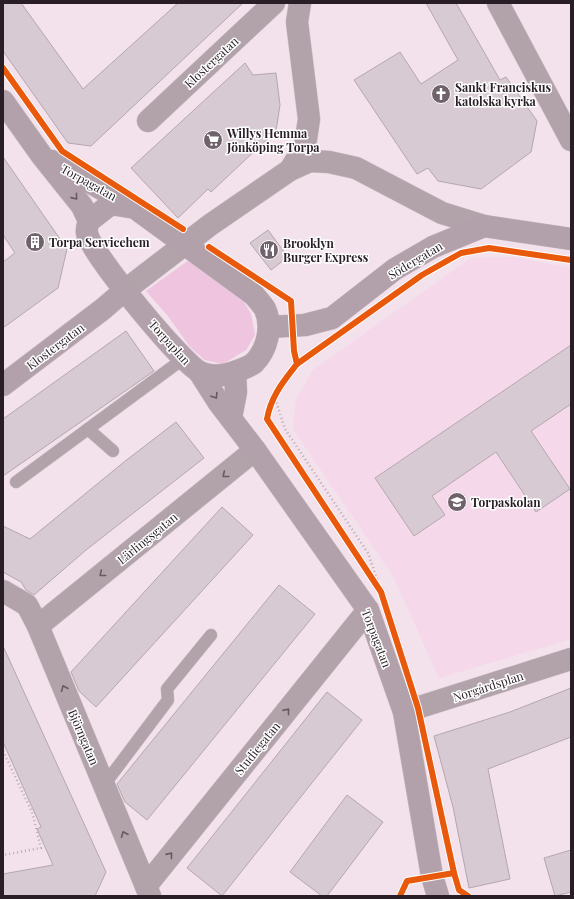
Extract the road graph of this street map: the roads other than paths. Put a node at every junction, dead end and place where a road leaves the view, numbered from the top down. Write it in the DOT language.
graph roads {
  1 [pos="274,3"];
  2 [pos="300,3"];
  3 [pos="498,3"];
  4 [pos="3,101"];
  5 [pos="148,122"];
  6 [pos="571,140"];
  7 [pos="42,156"];
  8 [pos="290,170"];
  9 [pos="135,208"];
  10 [pos="88,221"];
  11 [pos="484,226"];
  12 [pos="571,239"];
  13 [pos="185,244"];
  14 [pos="124,291"];
  15 [pos="268,326"];
  16 [pos="183,359"];
  17 [pos="235,372"];
  18 [pos="200,373"];
  19 [pos="3,385"];
  20 [pos="231,418"];
  21 [pos="88,429"];
  22 [pos="255,450"];
  23 [pos="113,451"];
  24 [pos="16,482"];
  25 [pos="3,591"];
  26 [pos="368,610"];
  27 [pos="38,626"];
  28 [pos="211,635"];
  29 [pos="571,659"];
  30 [pos="404,712"];
  31 [pos="104,785"];
  32 [pos="148,891"];
  33 [pos="438,896"];
  1 -- 5 [label="street, Klostergatan"];
  2 -- 8 [label="street"];
  3 -- 6 [label="street"];
  4 -- 7 [label="street, Torpagatan"];
  7 -- 9 [label="street, Torpagatan"];
  7 -- 10 [label="street, Torpagatan, one-way"];
  8 -- 11 [label="street"];
  8 -- 13 [label="street"];
  9 -- 10 [label="street, Torpaplan"];
  9 -- 13 [label="street, Torpaplan"];
  10 -- 14 [label="street, Torpaplan"];
  11 -- 12 [label="street, Södergatan"];
  11 -- 15 [label="street, Södergatan"];
  13 -- 14 [label="street"];
  13 -- 15 [label="street, Torpaplan"];
  14 -- 16 [label="street, Torpaplan"];
  14 -- 19 [label="street, Klostergatan"];
  15 -- 17 [label="street, Torpaplan"];
  16 -- 18 [label="street, Torpaplan"];
  16 -- 21 [label="lane"];
  17 -- 18 [label="street, Torpaplan"];
  17 -- 20 [label="street"];
  18 -- 20 [label="street, Torpagatan, one-way"];
  20 -- 22 [label="street, Torpagatan"];
  21 -- 23 [label="lane"];
  21 -- 24 [label="lane"];
  22 -- 26 [label="street, Torpagatan"];
  22 -- 27 [label="street, Lärlingsgatan, one-way"];
  25 -- 27 [label="street, Björngatan"];
  26 -- 30 [label="street, Torpagatan"];
  32 -- 26 [label="street, Studiegatan, one-way"];
  31 -- 27 [label="street, Björngatan, one-way"];
  28 -- 31 [label="lane"];
  29 -- 30 [label="street, Norgårdsplan"];
  30 -- 33 [label="street, Torpagatan"];
  32 -- 31 [label="street, Björngatan, one-way"];
}
